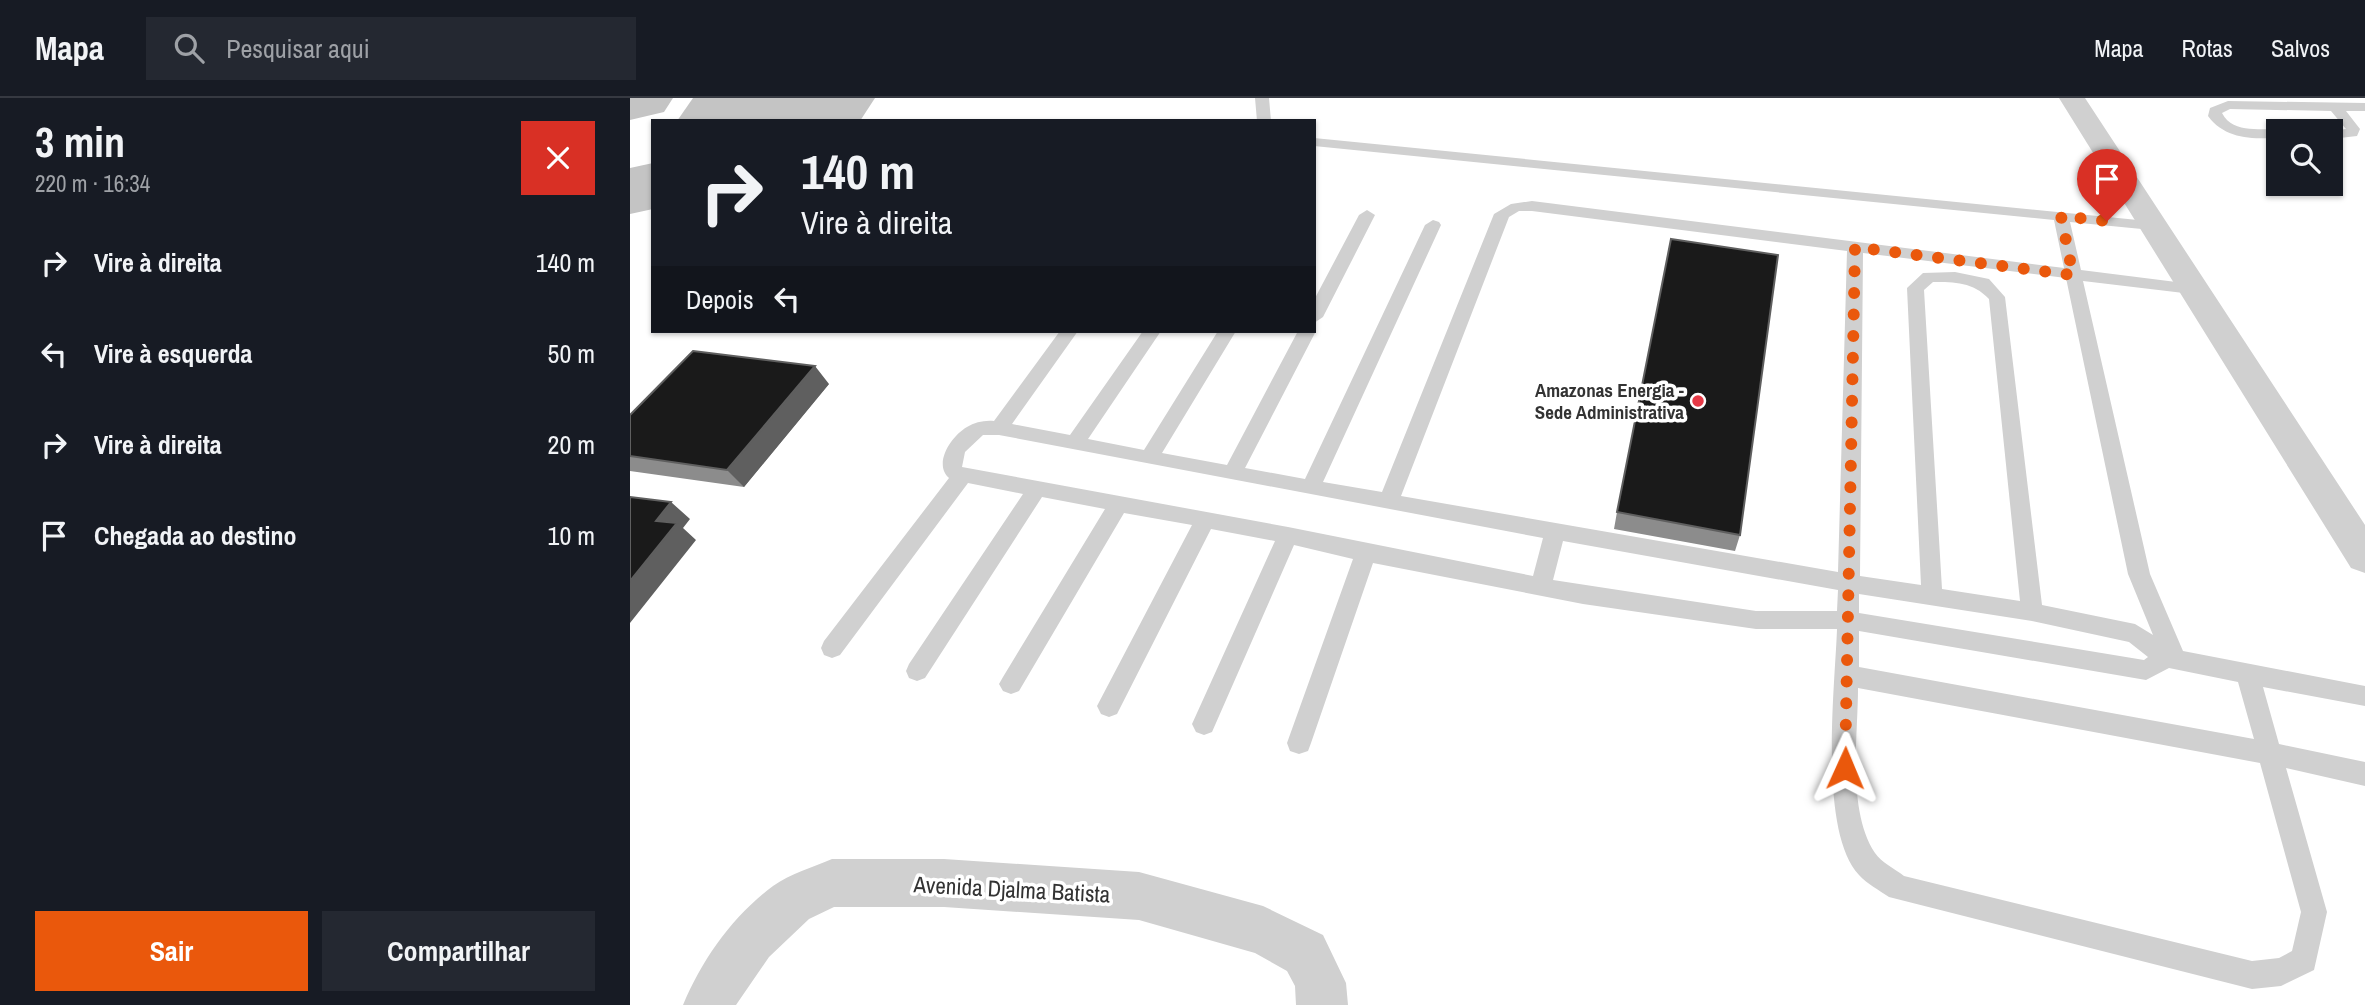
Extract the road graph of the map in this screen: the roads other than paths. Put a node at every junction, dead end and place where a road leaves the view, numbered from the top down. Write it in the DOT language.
graph roads {
  1 [pos="1262,98"];
  2 [pos="2072,98"];
  3 [pos="2335,107"];
  4 [pos="2365,107"];
  5 [pos="1264,119"];
  6 [pos="2266,134"];
  7 [pos="2343,135"];
  8 [pos="1316,142"];
  9 [pos="1367,215"];
  10 [pos="2061,216"];
  11 [pos="1433,225"];
  12 [pos="2152,225"];
  13 [pos="1855,247"];
  14 [pos="2073,275"];
  15 [pos="2192,289"];
  16 [pos="1316,313"];
  17 [pos="1068,333"];
  18 [pos="1151,333"];
  19 [pos="1226,333"];
  20 [pos="1306,333"];
  21 [pos="999,428"];
  22 [pos="1076,442"];
  23 [pos="1149,458"];
  24 [pos="1233,472"];
  25 [pos="963,475"];
  26 [pos="1311,486"];
  27 [pos="1038,488"];
  28 [pos="1389,500"];
  29 [pos="1118,505"];
  30 [pos="1205,522"];
  31 [pos="1555,530"];
  32 [pos="1288,535"];
  33 [pos="1366,553"];
  34 [pos="2365,557"];
  35 [pos="1850,582"];
  36 [pos="1541,586"];
  37 [pos="1932,595"];
  38 [pos="2032,612"];
  39 [pos="1847,620"];
  40 [pos="832,648"];
  41 [pos="2171,659"];
  42 [pos="917,671"];
  43 [pos="1846,674"];
  44 [pos="2248,675"];
  45 [pos="1012,684"];
  46 [pos="2365,696"];
  47 [pos="1109,706"];
  48 [pos="1204,724"];
  49 [pos="1299,743"];
  50 [pos="2269,752"];
  51 [pos="2365,774"];
  52 [pos="709,1005"];
  53 [pos="1322,1005"];
  1 -- 5 [label="lane"];
  2 -- 12 [label="street"];
  3 -- 4 [label="lane"];
  3 -- 6 [label="lane"];
  3 -- 7 [label="lane"];
  8 -- 10 [label="lane"];
  9 -- 16 [label="lane"];
  10 -- 12 [label="lane"];
  10 -- 14 [label="lane"];
  11 -- 26 [label="lane"];
  12 -- 15 [label="street"];
  13 -- 14 [label="lane"];
  13 -- 28 [label="lane"];
  13 -- 35 [label="lane"];
  14 -- 15 [label="lane"];
  14 -- 41 [label="lane"];
  15 -- 34 [label="street"];
  17 -- 21 [label="lane"];
  18 -- 22 [label="lane"];
  19 -- 23 [label="lane"];
  20 -- 24 [label="lane"];
  21 -- 22 [label="lane"];
  21 -- 25 [label="lane"];
  22 -- 23 [label="lane"];
  23 -- 24 [label="lane"];
  24 -- 26 [label="lane"];
  25 -- 27 [label="lane"];
  25 -- 40 [label="lane"];
  26 -- 28 [label="lane"];
  27 -- 29 [label="lane"];
  27 -- 42 [label="lane"];
  28 -- 31 [label="lane"];
  29 -- 30 [label="lane"];
  29 -- 45 [label="lane"];
  30 -- 32 [label="lane"];
  30 -- 47 [label="lane"];
  31 -- 35 [label="lane"];
  31 -- 36 [label="lane"];
  32 -- 33 [label="lane"];
  32 -- 48 [label="lane"];
  33 -- 36 [label="lane"];
  33 -- 49 [label="lane"];
  35 -- 37 [label="lane"];
  35 -- 39 [label="lane"];
  36 -- 39 [label="lane"];
  37 -- 38 [label="lane"];
  37 -- 38 [label="lane"];
  38 -- 41 [label="lane"];
  39 -- 41 [label="lane"];
  39 -- 43 [label="lane"];
  41 -- 44 [label="lane"];
  43 -- 50 [label="lane"];
  43 -- 50 [label="lane"];
  44 -- 46 [label="lane"];
  44 -- 50 [label="lane"];
  50 -- 51 [label="lane"];
  52 -- 53 [label="street, Avenida Djalma Batista"];
}
